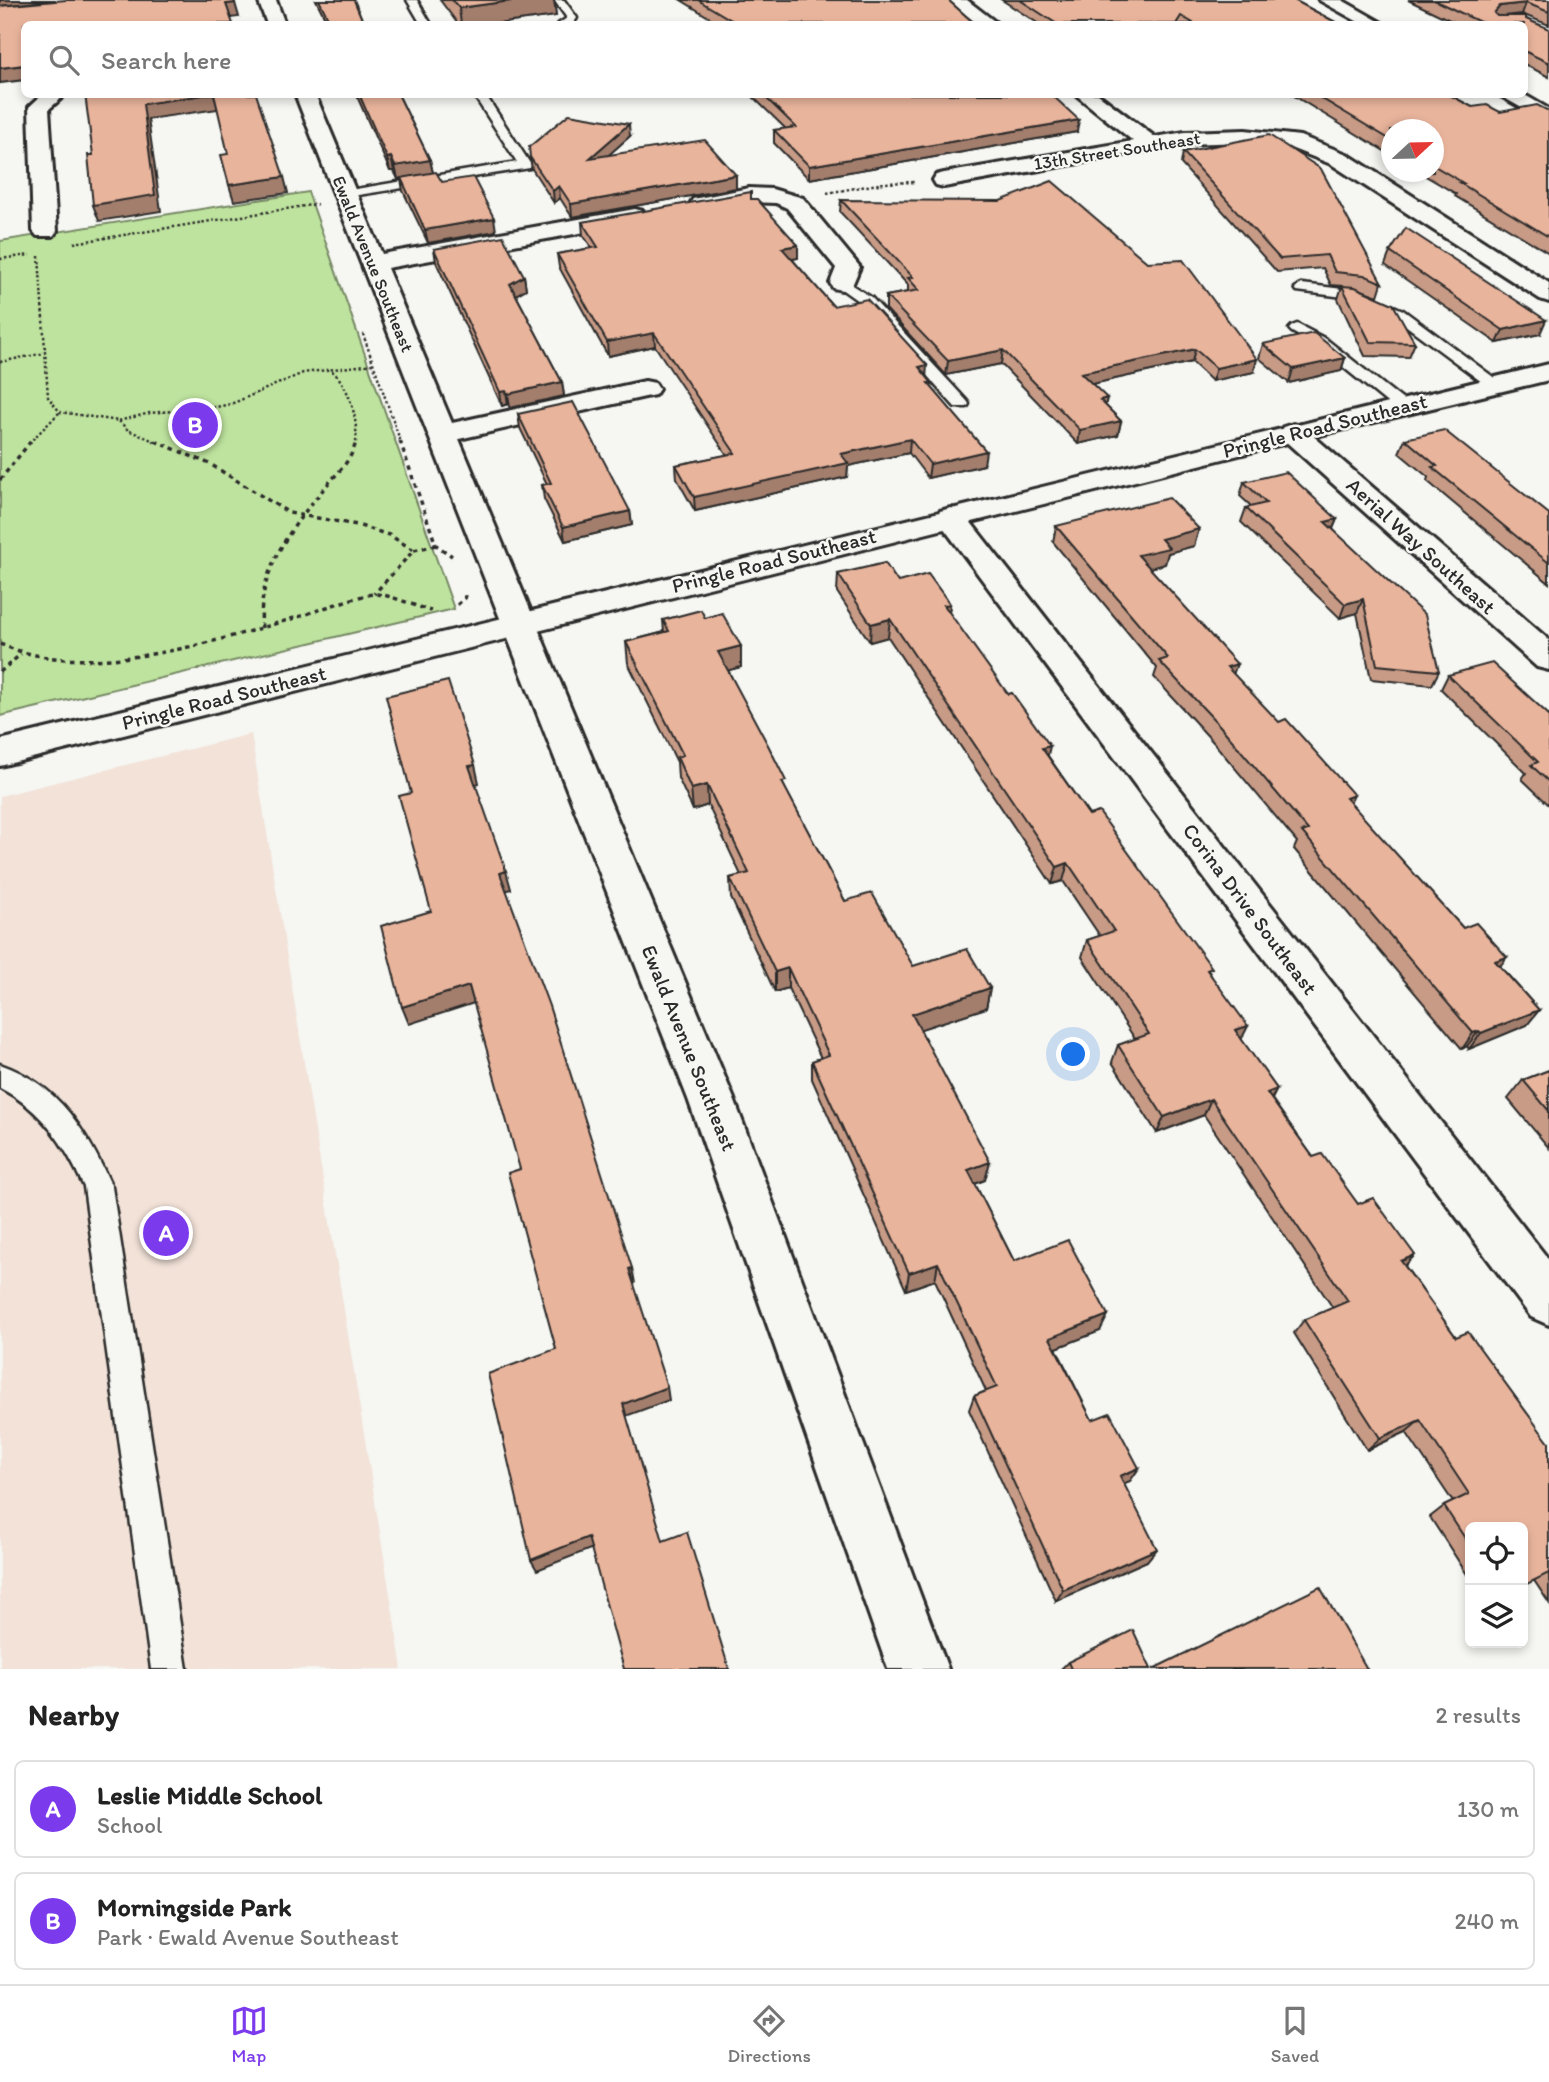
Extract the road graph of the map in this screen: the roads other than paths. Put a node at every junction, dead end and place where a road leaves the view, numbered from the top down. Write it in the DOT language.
graph roads {
  1 [pos="267,0"];
  2 [pos="412,0"];
  3 [pos="559,0"];
  4 [pos="955,0"];
  5 [pos="1328,0"];
  6 [pos="275,21"];
  7 [pos="424,21"];
  8 [pos="570,21"];
  9 [pos="985,21"];
  10 [pos="1369,21"];
  11 [pos="50,98"];
  12 [pos="307,98"];
  13 [pos="482,98"];
  14 [pos="1090,98"];
  15 [pos="1514,98"];
  16 [pos="1549,117"];
  17 [pos="1150,143"];
  18 [pos="944,180"];
  19 [pos="346,197"];
  20 [pos="680,208"];
  21 [pos="654,212"];
  22 [pos="41,244"];
  23 [pos="372,263"];
  24 [pos="842,283"];
  25 [pos="1302,288"];
  26 [pos="1549,294"];
  27 [pos="1297,329"];
  28 [pos="1549,372"];
  29 [pos="1496,385"];
  30 [pos="645,389"];
  31 [pos="961,404"];
  32 [pos="1402,407"];
  33 [pos="1293,433"];
  34 [pos="441,434"];
  35 [pos="951,517"];
  36 [pos="519,625"];
  37 [pos="1549,659"];
  38 [pos="0,753"];
  39 [pos="0,1075"];
  40 [pos="1549,1300"];
  41 [pos="169,1669"];
  42 [pos="918,1669"];
  1 -- 6 [label="street"];
  2 -- 7 [label="lane"];
  3 -- 8 [label="lane"];
  4 -- 9 [label="street"];
  5 -- 10 [label="street"];
  11 -- 22 [label="street"];
  12 -- 19 [label="street, Ewald Avenue Southeast"];
  13 -- 19 [label="lane"];
  14 -- 17 [label="street"];
  15 -- 16 [label="street"];
  17 -- 18 [label="street, 13th Street Southeast"];
  17 -- 26 [label="street, 13th Street Southeast"];
  19 -- 23 [label="street, Ewald Avenue Southeast"];
  20 -- 24 [label="street"];
  21 -- 23 [label="street"];
  23 -- 34 [label="street, Ewald Avenue Southeast"];
  24 -- 31 [label="lane"];
  25 -- 29 [label="lane"];
  27 -- 32 [label="lane"];
  28 -- 29 [label="street, Pringle Road Southeast"];
  29 -- 32 [label="street, Pringle Road Southeast"];
  30 -- 34 [label="street"];
  32 -- 33 [label="street, Pringle Road Southeast"];
  33 -- 35 [label="street, Pringle Road Southeast"];
  33 -- 37 [label="street, Aerial Way Southeast"];
  34 -- 36 [label="street, Ewald Avenue Southeast"];
  35 -- 36 [label="street, Pringle Road Southeast"];
  35 -- 40 [label="street, Corina Drive Southeast"];
  36 -- 38 [label="street, Pringle Road Southeast"];
  36 -- 42 [label="street, Ewald Avenue Southeast"];
  39 -- 41 [label="lane"];
}
